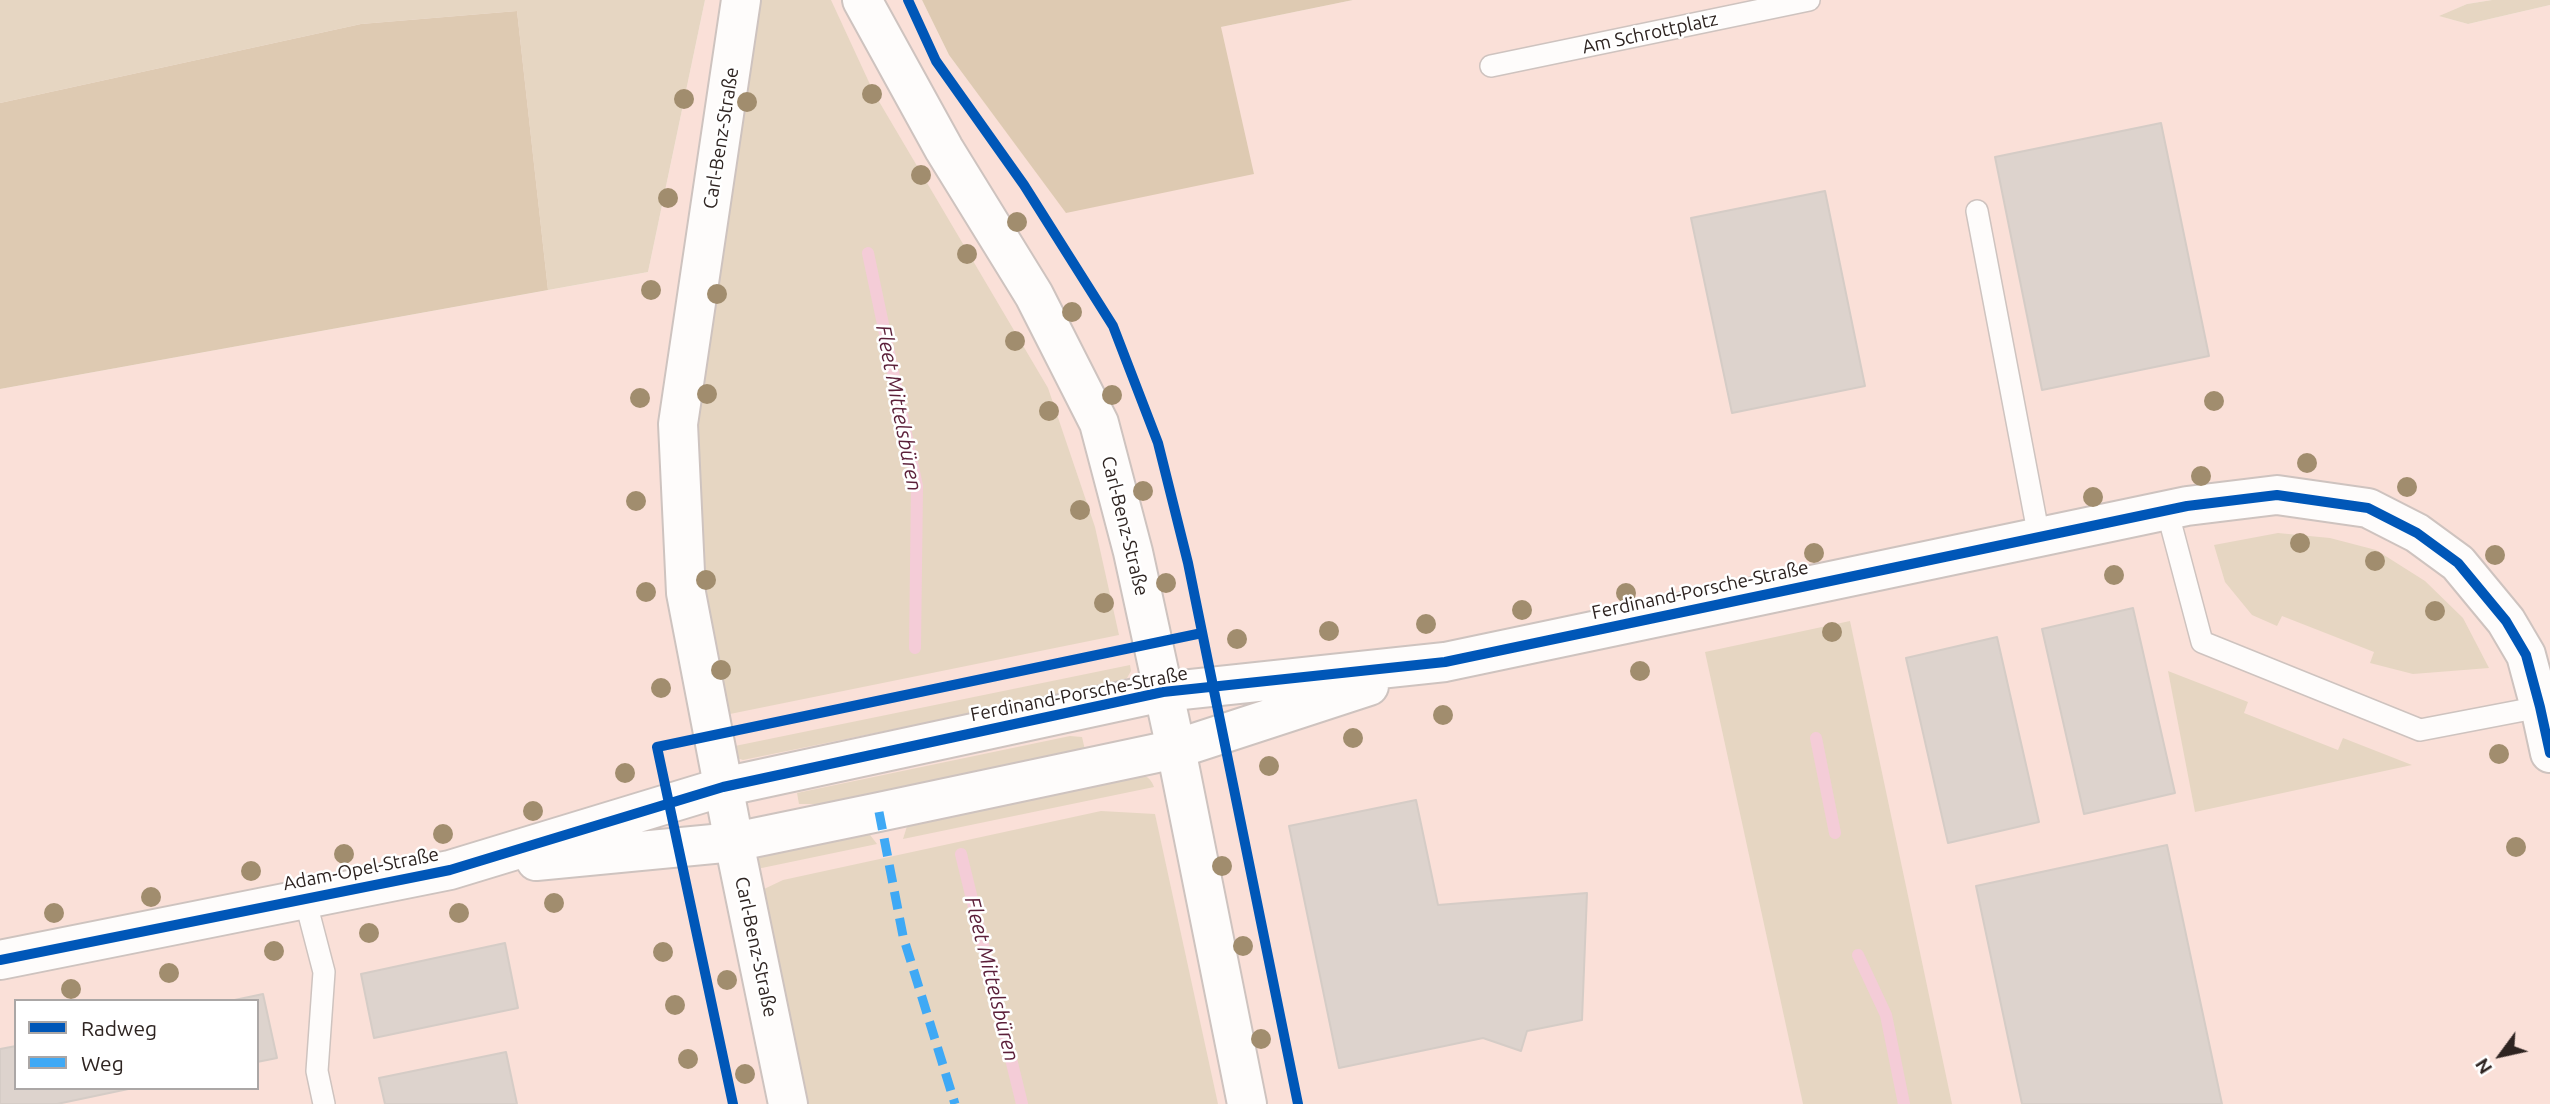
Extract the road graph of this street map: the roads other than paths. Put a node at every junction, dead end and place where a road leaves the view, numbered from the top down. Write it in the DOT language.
graph roads {
  1 [pos="741,0"];
  2 [pos="862,0"];
  3 [pos="1808,0"];
  4 [pos="1491,66"];
  5 [pos="1977,211"];
  6 [pos="2167,510"];
  7 [pos="2039,537"];
  8 [pos="1445,662"];
  9 [pos="1163,692"];
  10 [pos="2540,707"];
  11 [pos="1176,749"];
  12 [pos="2550,752"];
  13 [pos="723,787"];
  14 [pos="734,842"];
  15 [pos="450,870"];
  16 [pos="305,899"];
  17 [pos="0,960"];
  18 [pos="324,1104"];
  19 [pos="788,1104"];
  20 [pos="1247,1104"];
  1 -- 13 [label="street, Carl-Benz-Straße"];
  2 -- 9 [label="street, Carl-Benz-Straße"];
  3 -- 4 [label="lane, Am Schrottplatz"];
  5 -- 7 [label="lane"];
  6 -- 7 [label="street, Ferdinand-Porsche-Straße"];
  6 -- 10 [label="street, Ferdinand-Porsche-Straße"];
  6 -- 10 [label="lane"];
  7 -- 8 [label="street, Ferdinand-Porsche-Straße"];
  8 -- 9 [label="street, Ferdinand-Porsche-Straße"];
  8 -- 11 [label="street, Ferdinand-Porsche-Straße"];
  9 -- 11 [label="street, Carl-Benz-Straße"];
  9 -- 13 [label="street, Ferdinand-Porsche-Straße"];
  10 -- 12 [label="street, Ferdinand-Porsche-Straße"];
  11 -- 14 [label="street, Ferdinand-Porsche-Straße"];
  11 -- 20 [label="street, Carl-Benz-Straße"];
  13 -- 14 [label="street, Carl-Benz-Straße"];
  13 -- 15 [label="street, Adam-Opel-Straße"];
  14 -- 15 [label="street, Adam-Opel-Straße"];
  14 -- 19 [label="street, Carl-Benz-Straße"];
  15 -- 16 [label="street, Adam-Opel-Straße"];
  16 -- 17 [label="street, Adam-Opel-Straße"];
  16 -- 18 [label="lane"];
}
